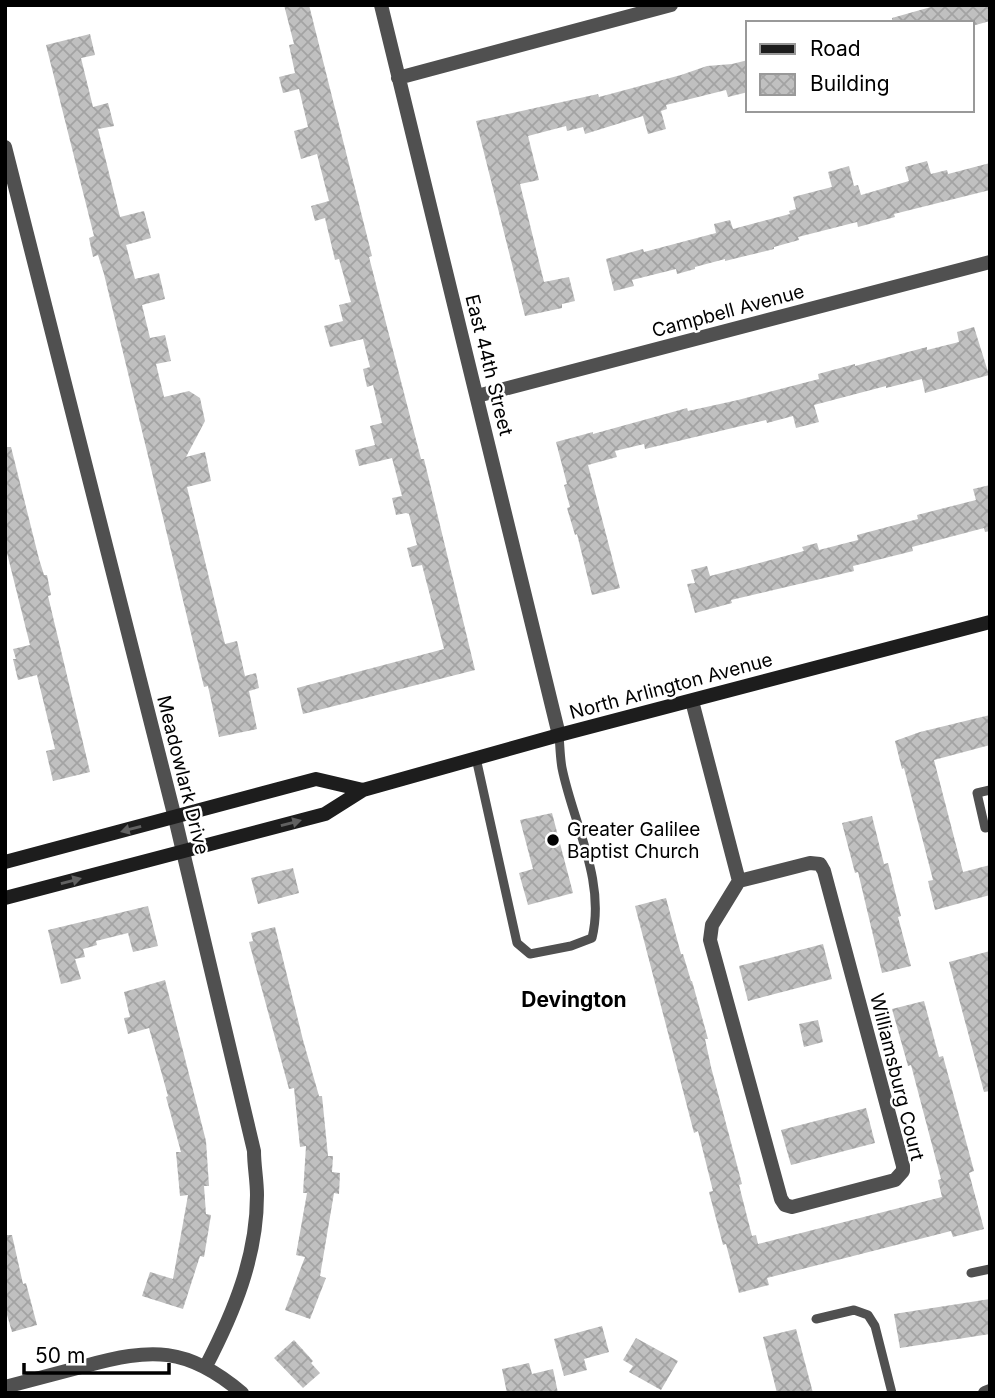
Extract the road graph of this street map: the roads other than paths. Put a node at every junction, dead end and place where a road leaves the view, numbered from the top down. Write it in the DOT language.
graph roads {
  1 [pos="381,5"];
  2 [pos="671,5"];
  3 [pos="398,78"];
  4 [pos="5,147"];
  5 [pos="990,262"];
  6 [pos="477,396"];
  7 [pos="990,622"];
  8 [pos="692,701"];
  9 [pos="559,735"];
  10 [pos="476,758"];
  11 [pos="363,790"];
  12 [pos="990,790"];
  13 [pos="175,818"];
  14 [pos="990,827"];
  15 [pos="182,852"];
  16 [pos="5,862"];
  17 [pos="739,881"];
  18 [pos="5,898"];
  19 [pos="990,1269"];
  20 [pos="971,1273"];
  21 [pos="816,1320"];
  22 [pos="206,1366"];
  23 [pos="5,1387"];
  24 [pos="242,1393"];
  25 [pos="892,1393"];
  1 -- 3 [label="street, East 44th Street"];
  2 -- 3 [label="street"];
  3 -- 6 [label="street, East 44th Street"];
  4 -- 13 [label="street, Meadowlark Drive"];
  5 -- 6 [label="street, Campbell Avenue"];
  6 -- 9 [label="street, East 44th Street"];
  7 -- 8 [label="main road, North Arlington Avenue"];
  8 -- 9 [label="main road, North Arlington Avenue"];
  8 -- 17 [label="street"];
  9 -- 10 [label="main road, North Arlington Avenue"];
  9 -- 10 [label="lane"];
  10 -- 11 [label="main road, North Arlington Avenue"];
  11 -- 13 [label="main road, North Arlington Avenue"];
  15 -- 11 [label="main road, North Arlington Avenue, one-way"];
  12 -- 14 [label="lane"];
  13 -- 15 [label="street, Meadowlark Drive"];
  13 -- 16 [label="main road, North Arlington Avenue, one-way"];
  18 -- 15 [label="main road, North Arlington Avenue, one-way"];
  15 -- 22 [label="street, Meadowlark Drive"];
  17 -- 17 [label="street, Williamsburg Court"];
  19 -- 20 [label="lane"];
  21 -- 25 [label="lane"];
  22 -- 23 [label="street"];
  22 -- 24 [label="street"];
}
